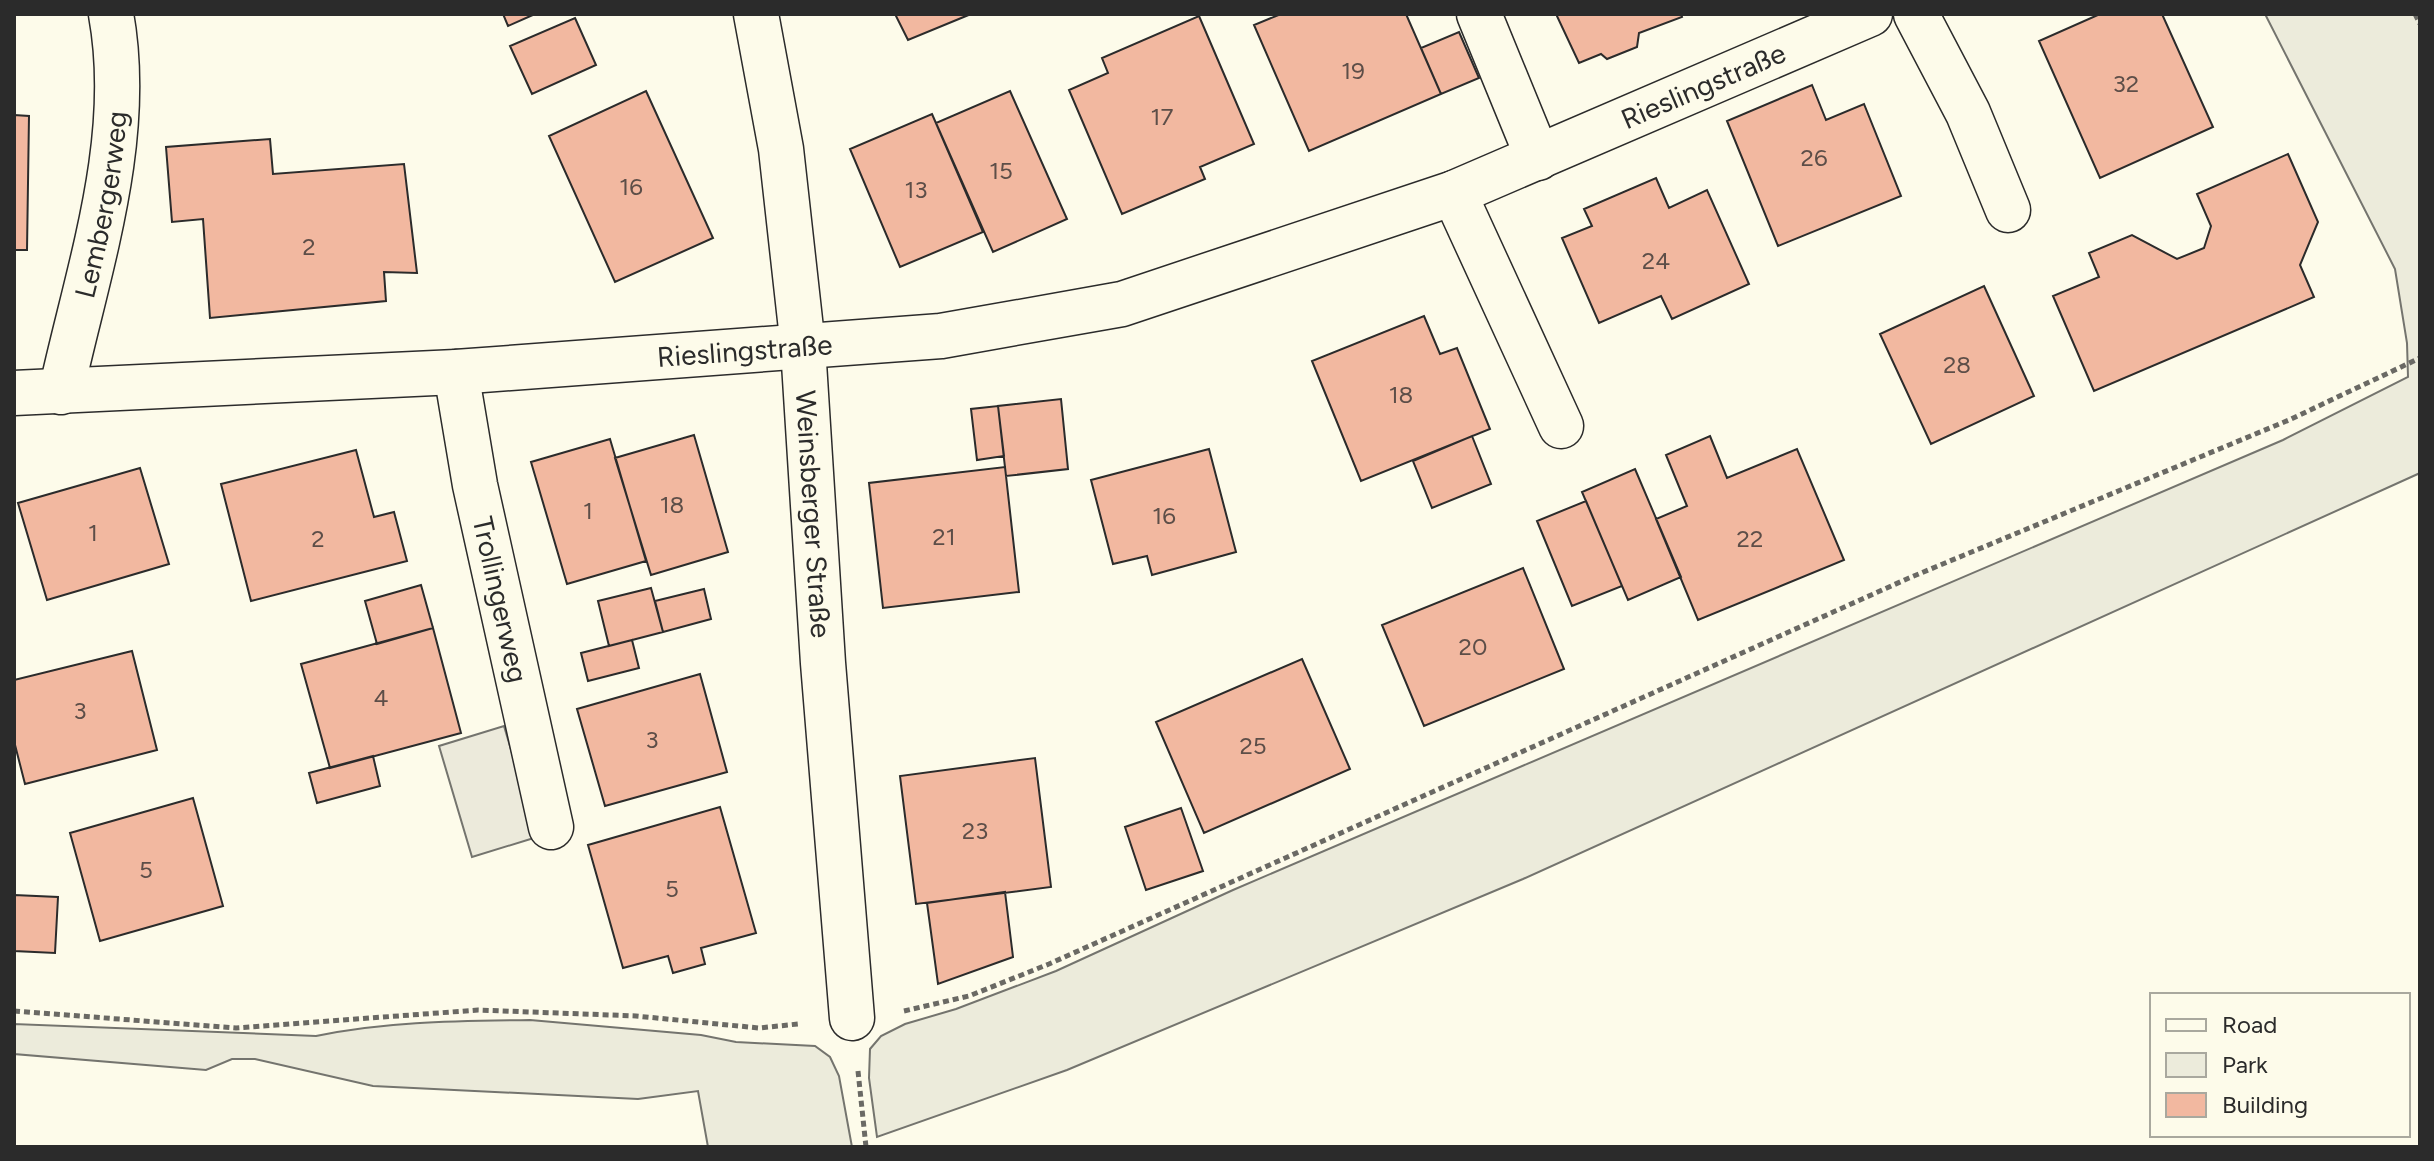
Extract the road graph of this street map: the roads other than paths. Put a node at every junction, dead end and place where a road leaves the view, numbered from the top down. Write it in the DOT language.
graph roads {
  1 [pos="111,14"];
  2 [pos="756,14"];
  3 [pos="1479,14"];
  4 [pos="1870,14"];
  5 [pos="1916,14"];
  6 [pos="1538,158"];
  7 [pos="1454,193"];
  8 [pos="2008,210"];
  9 [pos="803,347"];
  10 [pos="456,372"];
  11 [pos="61,392"];
  12 [pos="14,393"];
  13 [pos="1561,426"];
  14 [pos="551,827"];
  15 [pos="852,1018"];
  1 -- 11 [label="street, Lembergerweg"];
  2 -- 9 [label="street, Weinsberger Straße"];
  3 -- 6 [label="street"];
  4 -- 6 [label="street, Rieslingstraße"];
  5 -- 8 [label="street"];
  6 -- 7 [label="street, Rieslingstraße"];
  7 -- 9 [label="street, Rieslingstraße"];
  7 -- 13 [label="street"];
  9 -- 10 [label="street, Rieslingstraße"];
  9 -- 15 [label="street, Weinsberger Straße"];
  10 -- 11 [label="street, Rieslingstraße"];
  10 -- 14 [label="street, Trollingerweg"];
  11 -- 12 [label="street, Rieslingstraße"];
}
